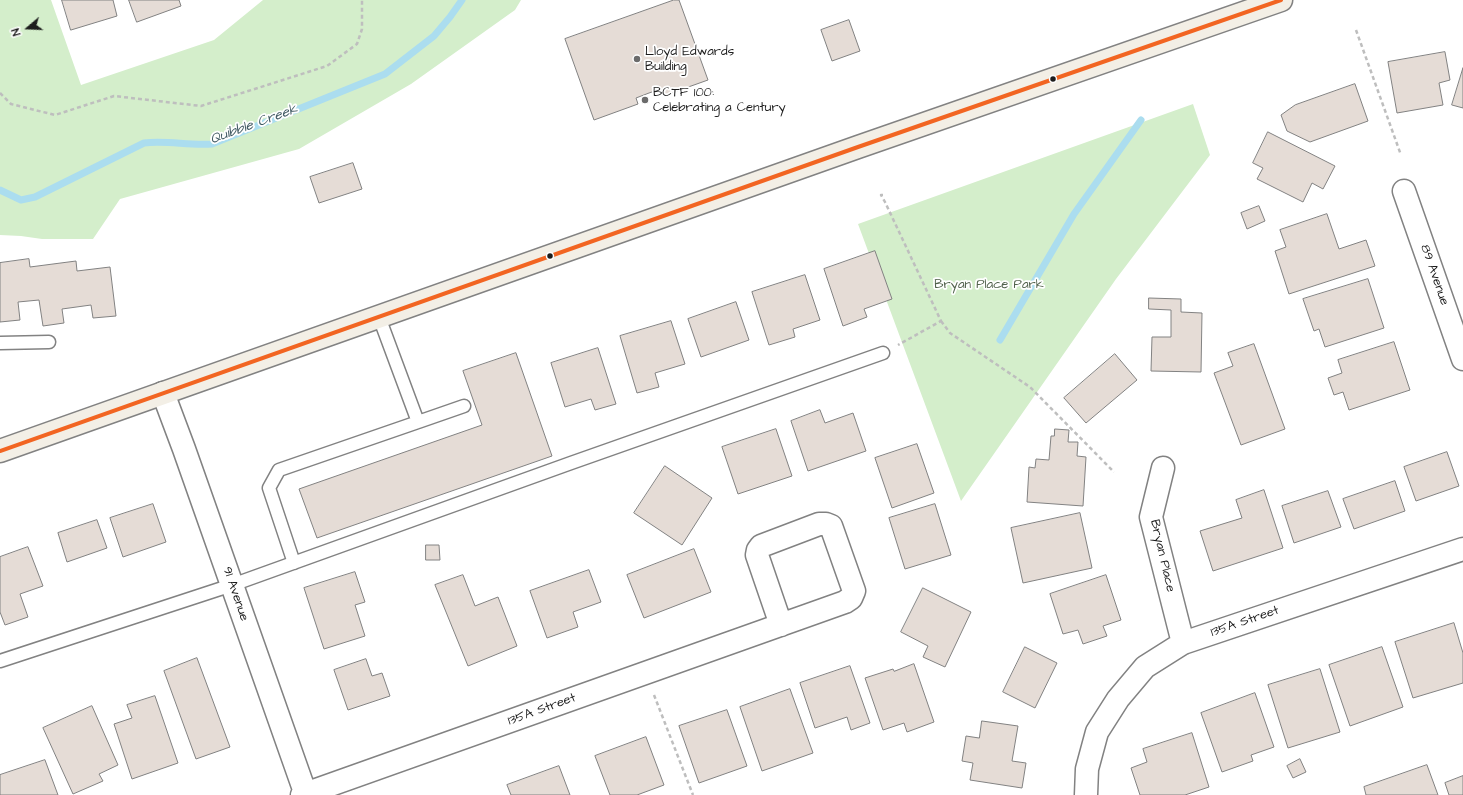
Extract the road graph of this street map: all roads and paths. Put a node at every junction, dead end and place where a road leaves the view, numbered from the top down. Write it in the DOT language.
graph roads {
  1 [pos="362,0"];
  2 [pos="1281,0"];
  3 [pos="1356,30"];
  4 [pos="0,93"];
  5 [pos="1401,156"];
  6 [pos="1404,191"];
  7 [pos="883,195"];
  8 [pos="379,317"];
  9 [pos="941,321"];
  10 [pos="49,342"];
  11 [pos="0,343"];
  12 [pos="883,353"];
  13 [pos="1463,359"];
  14 [pos="163,393"];
  15 [pos="464,406"];
  16 [pos="418,422"];
  17 [pos="0,451"];
  18 [pos="1163,468"];
  19 [pos="1114,472"];
  20 [pos="1463,549"];
  21 [pos="294,563"];
  22 [pos="232,585"];
  23 [pos="782,625"];
  24 [pos="1183,643"];
  25 [pos="0,661"];
  26 [pos="653,694"];
  27 [pos="304,795"];
  28 [pos="693,795"];
  29 [pos="1086,795"];
  1 -- 4 [label="path"];
  2 -- 8 [label="main road"];
  3 -- 5 [label="path"];
  6 -- 13 [label="street, 89 Avenue"];
  7 -- 9 [label="path"];
  8 -- 14 [label="main road"];
  8 -- 16 [label="lane"];
  9 -- 12 [label="path"];
  9 -- 19 [label="path"];
  10 -- 11 [label="lane"];
  12 -- 21 [label="lane"];
  14 -- 17 [label="main road"];
  14 -- 22 [label="street, 91 Avenue"];
  15 -- 16 [label="lane"];
  16 -- 21 [label="lane"];
  18 -- 24 [label="street, Bryan Place"];
  20 -- 24 [label="street, 135A Street"];
  21 -- 22 [label="lane"];
  22 -- 25 [label="lane"];
  22 -- 27 [label="street, 91 Avenue"];
  23 -- 23 [label="street, 135A Street"];
  23 -- 27 [label="street, 135A Street"];
  24 -- 29 [label="street, 135A Street"];
  26 -- 28 [label="path"];
}
